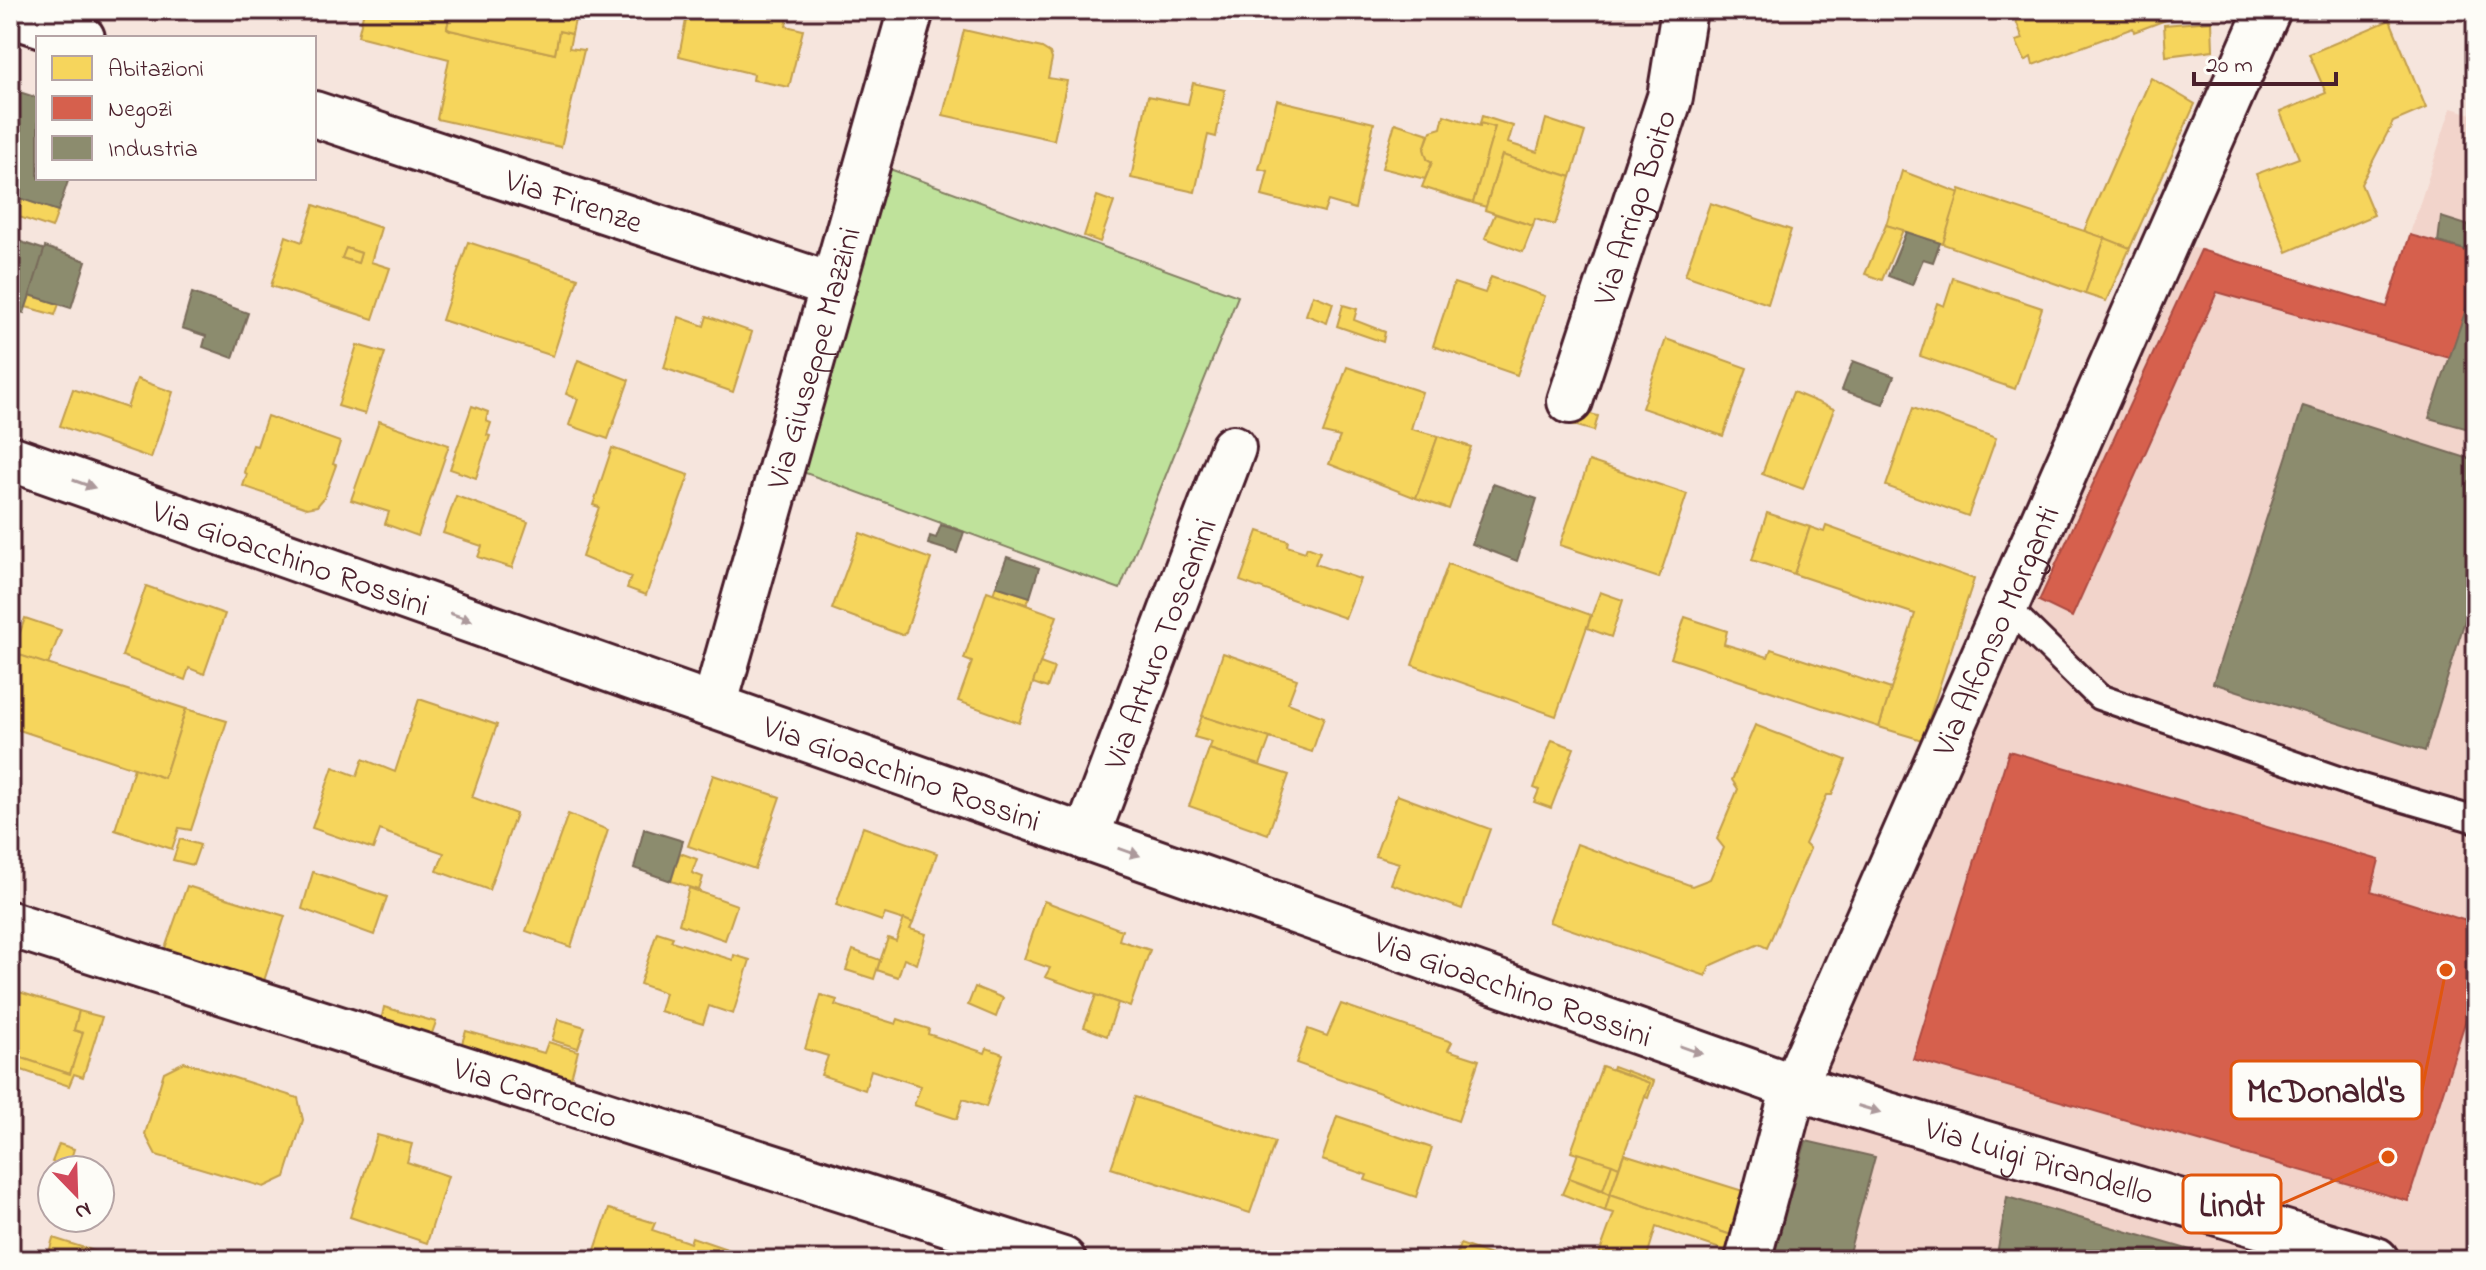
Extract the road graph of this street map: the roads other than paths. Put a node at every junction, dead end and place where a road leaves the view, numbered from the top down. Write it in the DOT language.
graph roads {
  1 [pos="911,10"];
  2 [pos="1684,10"];
  3 [pos="2268,10"];
  4 [pos="10,14"];
  5 [pos="76,36"];
  6 [pos="316,115"];
  7 [pos="833,286"];
  8 [pos="1570,401"];
  9 [pos="1233,448"];
  10 [pos="10,458"];
  11 [pos="2006,606"];
  12 [pos="714,706"];
  13 [pos="2476,820"];
  14 [pos="1086,838"];
  15 [pos="10,924"];
  16 [pos="1794,1087"];
  17 [pos="1063,1260"];
  18 [pos="1748,1260"];
  19 [pos="2376,1260"];
  1 -- 7 [label="street, Via Giuseppe Mazzini"];
  2 -- 8 [label="street, Via Arrigo Boito"];
  3 -- 11 [label="street, Via Alfonso Morganti"];
  4 -- 5 [label="street"];
  6 -- 7 [label="street, Via Firenze"];
  7 -- 12 [label="street, Via Giuseppe Mazzini"];
  9 -- 14 [label="street, Via Arturo Toscanini"];
  10 -- 12 [label="street, Via Gioacchino Rossini, one-way"];
  11 -- 13 [label="lane"];
  11 -- 16 [label="street, Via Alfonso Morganti"];
  12 -- 14 [label="street, Via Gioacchino Rossini"];
  14 -- 16 [label="street, Via Gioacchino Rossini, one-way"];
  15 -- 17 [label="street, Via Carroccio"];
  16 -- 18 [label="street, Via Alfonso Morganti"];
  16 -- 19 [label="street, Via Luigi Pirandello, one-way"];
}
